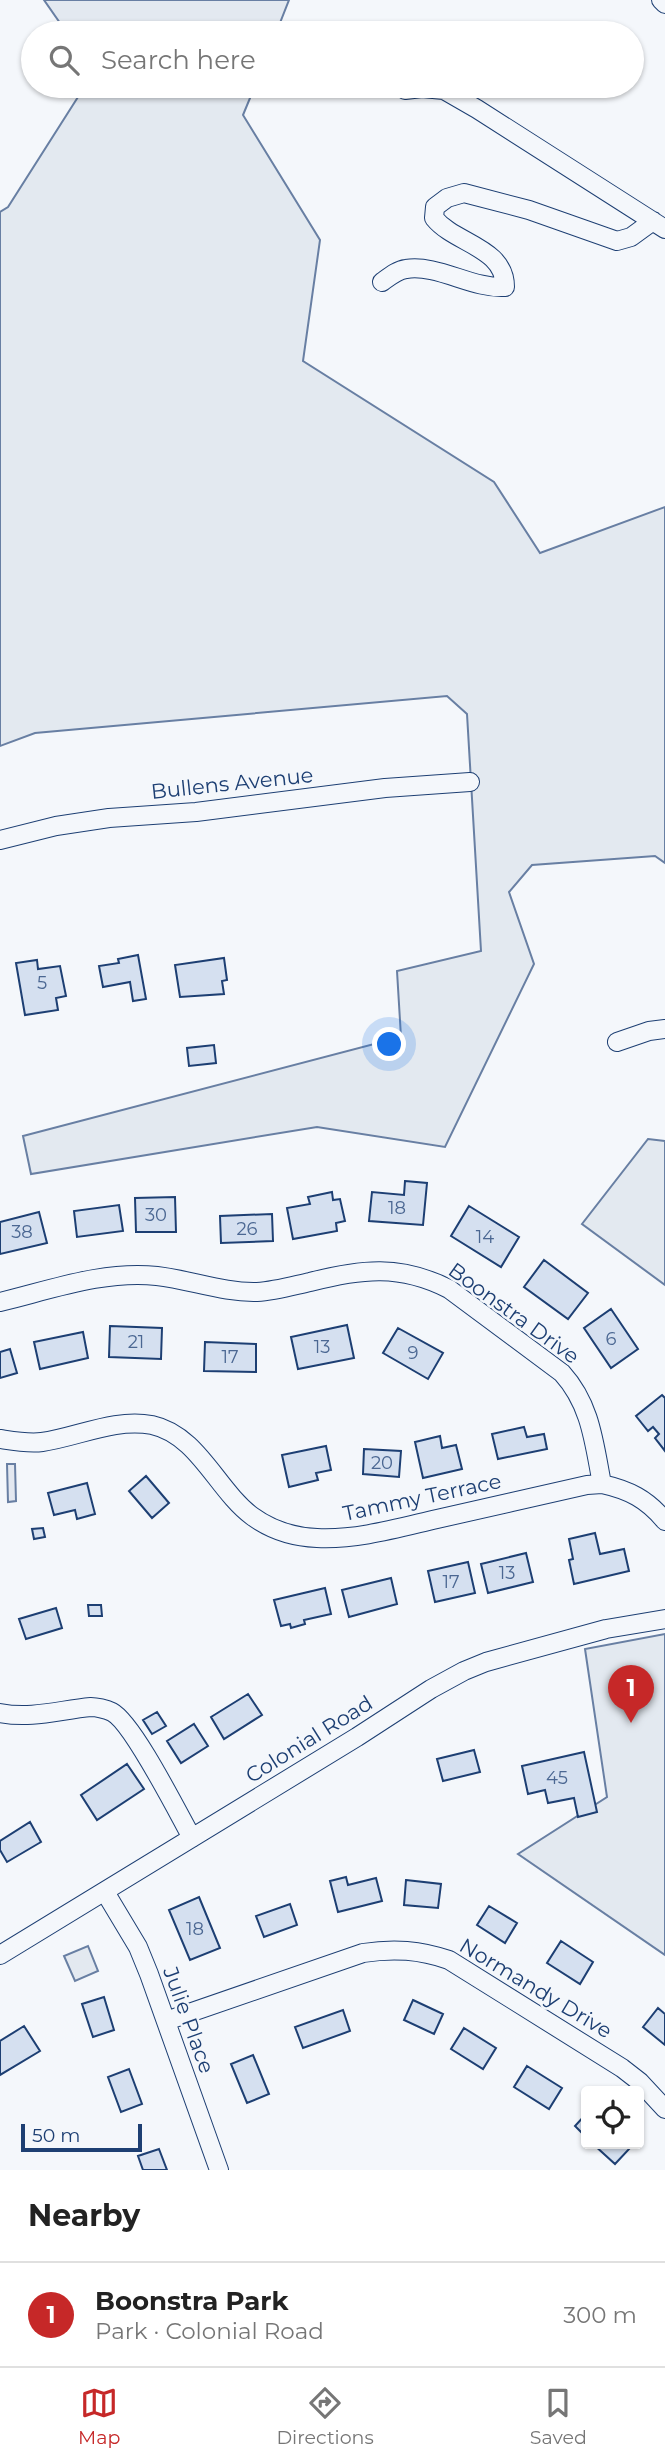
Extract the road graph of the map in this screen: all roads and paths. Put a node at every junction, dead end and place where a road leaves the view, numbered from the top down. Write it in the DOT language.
graph roads {
  1 [pos="661,0"];
  2 [pos="665,4"];
  3 [pos="457,98"];
  4 [pos="659,225"];
  5 [pos="382,282"];
  6 [pos="470,782"];
  7 [pos="0,840"];
  8 [pos="665,1029"];
  9 [pos="617,1042"];
  10 [pos="0,1302"];
  11 [pos="0,1439"];
  12 [pos="602,1484"];
  13 [pos="665,1521"];
  14 [pos="665,1619"];
  15 [pos="0,1713"];
  16 [pos="192,1838"];
  17 [pos="105,1892"];
  18 [pos="0,1955"];
  19 [pos="166,2021"];
  20 [pos="665,2109"];
  21 [pos="219,2170"];
  1 -- 2 [label="street"];
  3 -- 4 [label="street"];
  4 -- 5 [label="street"];
  6 -- 7 [label="street, Bullens Avenue"];
  8 -- 9 [label="street"];
  10 -- 12 [label="street, Boonstra Drive"];
  11 -- 12 [label="street, Tammy Terrace"];
  12 -- 13 [label="street, Tammy Terrace"];
  14 -- 16 [label="street, Colonial Road"];
  15 -- 16 [label="street"];
  16 -- 17 [label="street, Colonial Road"];
  17 -- 18 [label="street, Colonial Road"];
  17 -- 19 [label="street, Julie Place"];
  19 -- 20 [label="street, Normandy Drive"];
  19 -- 21 [label="street, Julie Place"];
}
